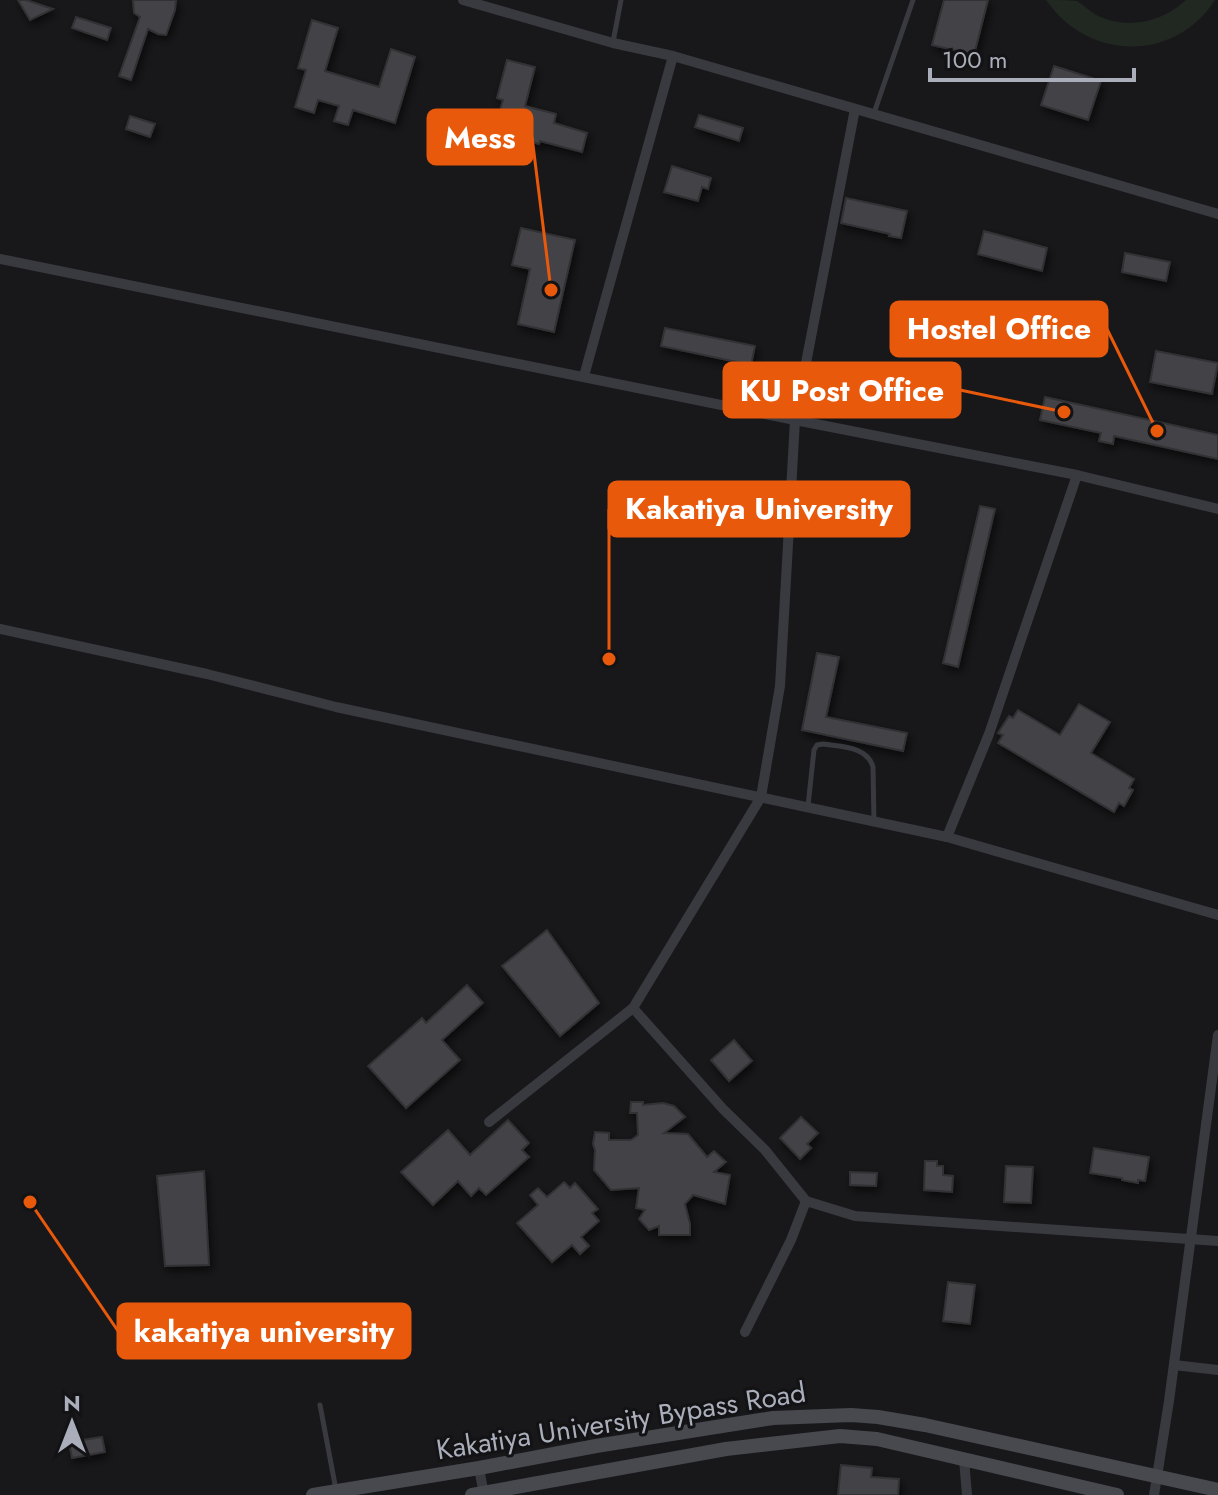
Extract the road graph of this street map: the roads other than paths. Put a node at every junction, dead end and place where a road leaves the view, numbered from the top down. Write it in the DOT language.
graph roads {
  1 [pos="463,0"];
  2 [pos="621,0"];
  3 [pos="913,0"];
  4 [pos="613,43"];
  5 [pos="673,56"];
  6 [pos="855,109"];
  7 [pos="873,114"];
  8 [pos="1218,214"];
  9 [pos="0,259"];
  10 [pos="584,376"];
  11 [pos="795,420"];
  12 [pos="1077,475"];
  13 [pos="1218,509"];
  14 [pos="0,629"];
  15 [pos="761,797"];
  16 [pos="808,807"];
  17 [pos="874,821"];
  18 [pos="947,837"];
  19 [pos="1218,915"];
  20 [pos="633,1008"];
  21 [pos="1218,1035"];
  22 [pos="489,1122"];
  23 [pos="806,1201"];
  24 [pos="1191,1239"];
  25 [pos="1218,1241"];
  26 [pos="745,1332"];
  27 [pos="1174,1365"];
  28 [pos="1218,1370"];
  29 [pos="320,1405"];
  30 [pos="964,1459"];
  31 [pos="479,1468"];
  32 [pos="1156,1477"];
  33 [pos="1218,1490"];
  34 [pos="337,1491"];
  35 [pos="480,1494"];
  36 [pos="313,1495"];
  37 [pos="967,1495"];
  38 [pos="1117,1495"];
  39 [pos="1154,1495"];
  1 -- 4 [label="street"];
  2 -- 4 [label="lane"];
  3 -- 7 [label="lane"];
  4 -- 5 [label="street"];
  5 -- 6 [label="street"];
  5 -- 10 [label="street"];
  6 -- 7 [label="street"];
  6 -- 11 [label="street"];
  7 -- 8 [label="street"];
  9 -- 10 [label="street"];
  10 -- 11 [label="street"];
  11 -- 12 [label="street"];
  11 -- 15 [label="street"];
  12 -- 13 [label="street"];
  12 -- 18 [label="street"];
  14 -- 15 [label="street"];
  15 -- 16 [label="street"];
  15 -- 20 [label="street"];
  16 -- 17 [label="street"];
  16 -- 17 [label="lane"];
  17 -- 18 [label="street"];
  18 -- 19 [label="street"];
  20 -- 22 [label="street"];
  20 -- 23 [label="street"];
  21 -- 24 [label="street"];
  23 -- 24 [label="street"];
  23 -- 26 [label="street"];
  24 -- 25 [label="street"];
  24 -- 27 [label="street"];
  27 -- 28 [label="street"];
  27 -- 32 [label="street"];
  29 -- 34 [label="lane"];
  30 -- 35 [label="main road, Kakatiya University Bypass Road"];
  30 -- 37 [label="street"];
  30 -- 38 [label="main road, Kakatiya University Bypass Road"];
  31 -- 32 [label="main road, Kakatiya University Bypass Road"];
  31 -- 34 [label="main road, Kakatiya University Bypass Road"];
  31 -- 35 [label="street"];
  32 -- 33 [label="main road, Kakatiya University Bypass Road"];
  32 -- 39 [label="street"];
  34 -- 36 [label="main road, Kakatiya University Bypass Road"];
}
